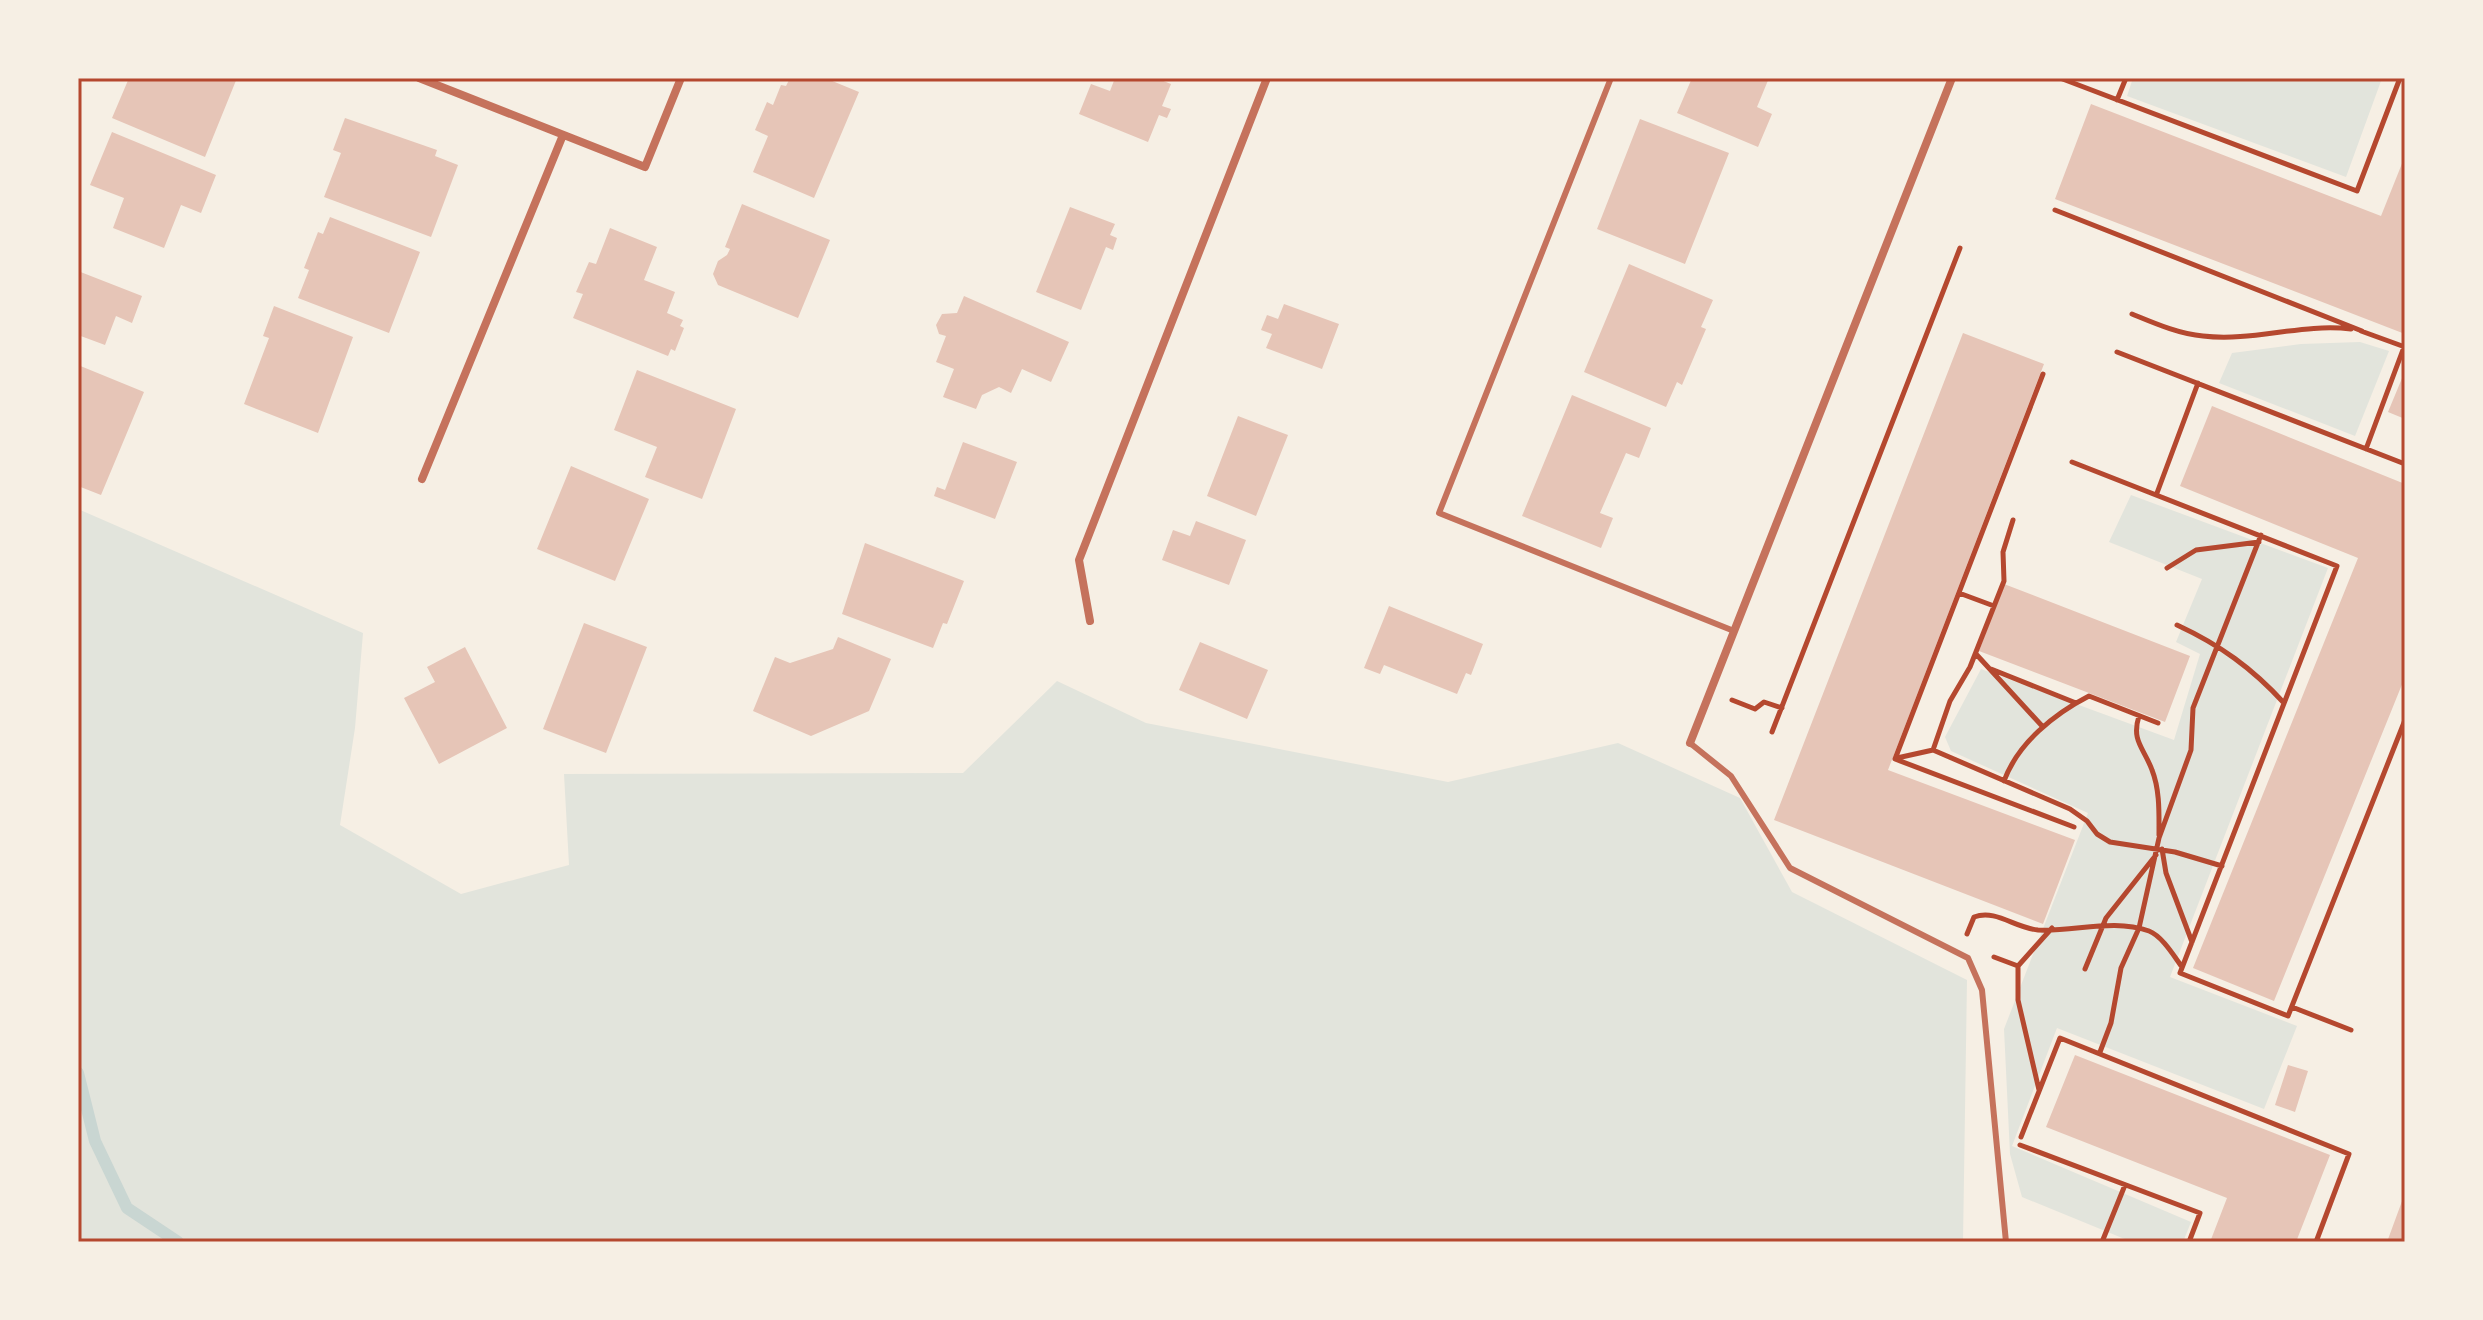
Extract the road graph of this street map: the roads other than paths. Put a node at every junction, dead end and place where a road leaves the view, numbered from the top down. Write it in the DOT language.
graph roads {
  1 [pos="419,78"];
  2 [pos="681,78"];
  3 [pos="1267,78"];
  4 [pos="1611,78"];
  5 [pos="1952,78"];
  6 [pos="563,135"];
  7 [pos="422,479"];
  8 [pos="1090,621"];
  9 [pos="1734,631"];
  10 [pos="1690,743"];
  11 [pos="2006,1242"];
  1 -- 6 [label="street"];
  2 -- 6 [label="street"];
  3 -- 8 [label="street"];
  4 -- 9 [label="lane"];
  5 -- 9 [label="street"];
  6 -- 7 [label="street"];
  9 -- 10 [label="street"];
  10 -- 11 [label="lane"];
}
